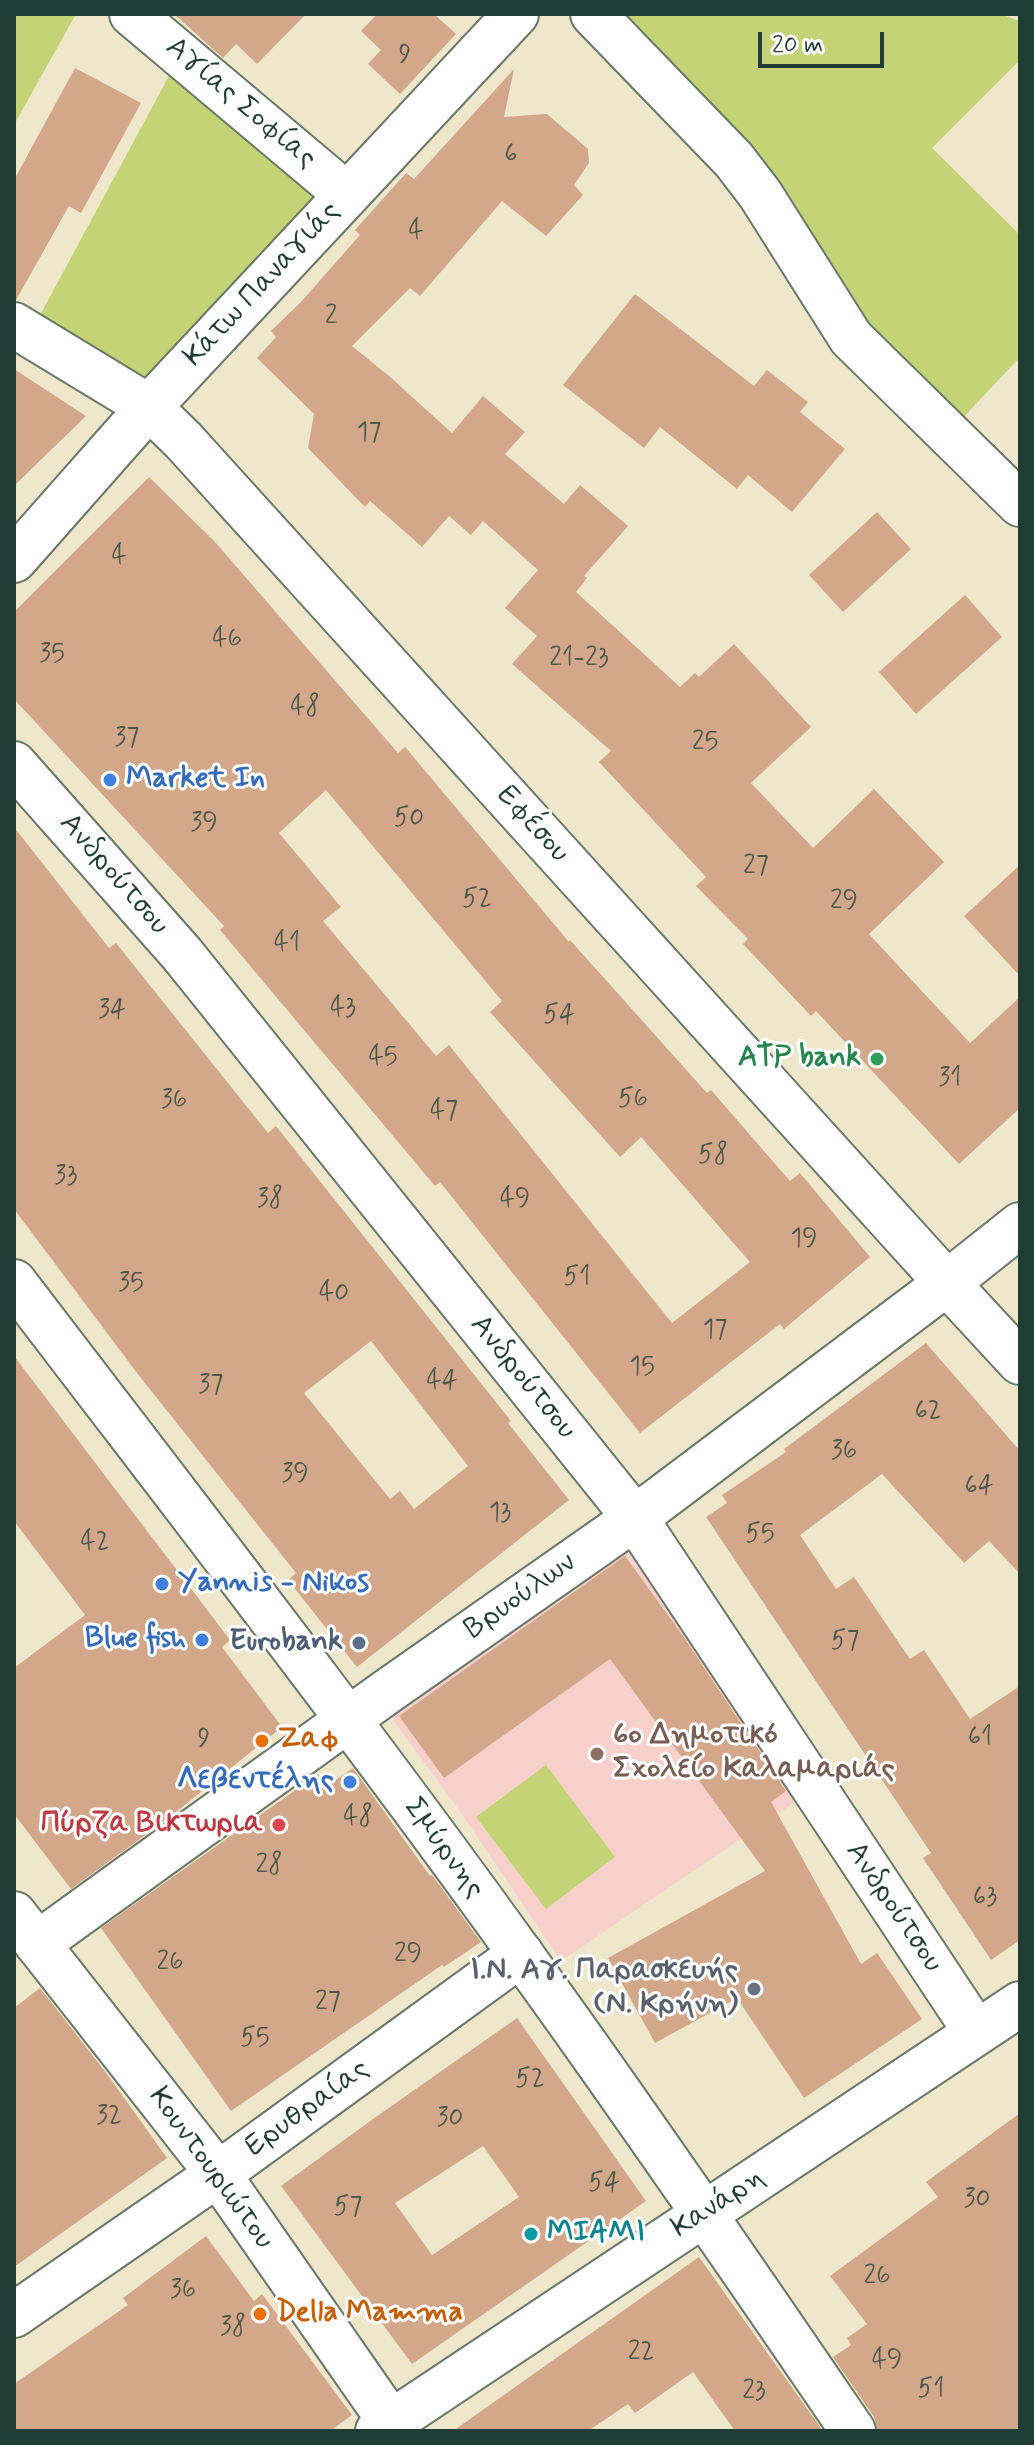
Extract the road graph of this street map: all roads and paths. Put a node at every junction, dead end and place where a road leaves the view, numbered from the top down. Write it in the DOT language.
graph roads {
  1 [pos="132,14"];
  2 [pos="516,14"];
  3 [pos="593,14"];
  4 [pos="347,195"];
  5 [pos="14,325"];
  6 [pos="149,407"];
  7 [pos="1020,504"];
  8 [pos="14,560"];
  9 [pos="20,781"];
  10 [pos="1020,1225"];
  11 [pos="14,1282"];
  12 [pos="947,1283"];
  13 [pos="1020,1362"];
  14 [pos="635,1518"];
  15 [pos="348,1720"];
  16 [pos="22,1939"];
  17 [pos="521,1954"];
  18 [pos="1020,2004"];
  19 [pos="976,2032"];
  20 [pos="218,2174"];
  21 [pos="704,2212"];
  22 [pos="14,2315"];
  23 [pos="388,2428"];
  24 [pos="853,2431"];
  1 -- 4 [label="street, Αγίας Σοφίας"];
  2 -- 4 [label="street, Κάτω Παναγιάς"];
  3 -- 7 [label="street"];
  4 -- 6 [label="street, Κάτω Παναγιάς"];
  5 -- 6 [label="street, Εφέσου"];
  6 -- 8 [label="street, Κάτω Παναγιάς"];
  6 -- 12 [label="street, Εφέσου"];
  9 -- 14 [label="street, Ανδρούτσου"];
  10 -- 12 [label="street, Βρυούλων"];
  11 -- 15 [label="street, Σμύρνης"];
  12 -- 13 [label="street, Εφέσου"];
  12 -- 14 [label="street, Βρυούλων"];
  14 -- 15 [label="street, Βρυούλων"];
  14 -- 19 [label="street, Ανδρούτσου"];
  15 -- 16 [label="street, Βρυούλων"];
  15 -- 17 [label="street, Σμύρνης"];
  16 -- 20 [label="street, Κουντουριώτου"];
  17 -- 20 [label="street, Ερυθραίας"];
  17 -- 21 [label="street, Σμύρνης"];
  18 -- 19 [label="street, Κανάρη"];
  19 -- 21 [label="street, Κανάρη"];
  20 -- 22 [label="street, Ερυθραίας"];
  20 -- 23 [label="street, Κουντουριώτου"];
  21 -- 23 [label="street, Κανάρη"];
  21 -- 24 [label="street, Σμύρνης"];
}
